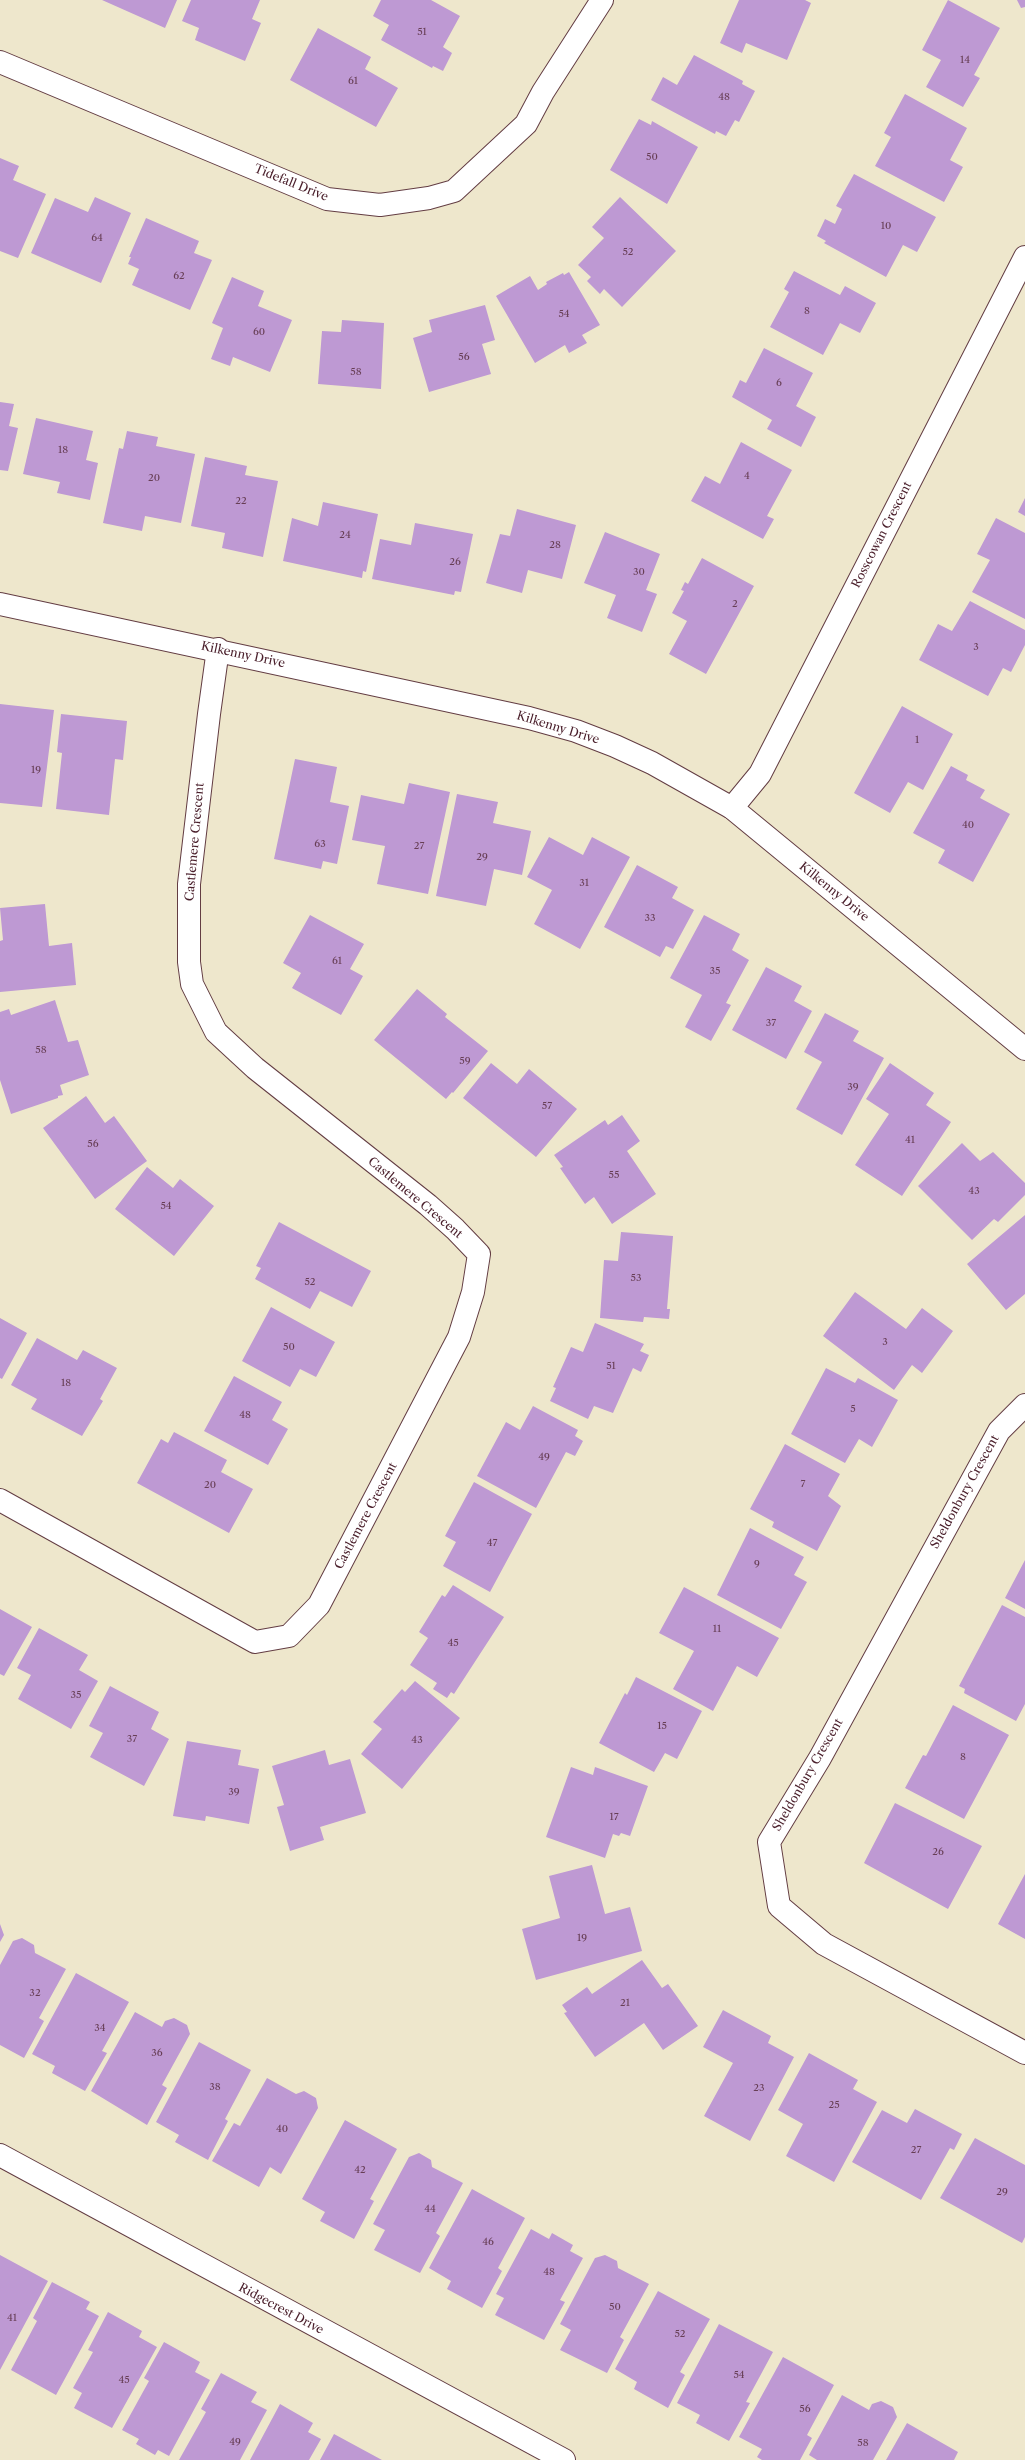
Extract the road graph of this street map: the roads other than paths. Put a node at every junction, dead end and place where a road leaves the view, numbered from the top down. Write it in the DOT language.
graph roads {
  1 [pos="602,0"];
  2 [pos="0,62"];
  3 [pos="1025,257"];
  4 [pos="0,604"];
  5 [pos="218,649"];
  6 [pos="732,808"];
  7 [pos="1025,1049"];
  8 [pos="1025,1405"];
  9 [pos="0,1500"];
  10 [pos="1025,2053"];
  11 [pos="0,2155"];
  12 [pos="564,2460"];
  1 -- 2 [label="street, Tidefall Drive"];
  3 -- 6 [label="street, Rosscowan Crescent"];
  4 -- 5 [label="street, Kilkenny Drive"];
  5 -- 6 [label="street, Kilkenny Drive"];
  5 -- 9 [label="street, Castlemere Crescent"];
  6 -- 7 [label="street, Kilkenny Drive"];
  8 -- 10 [label="street, Sheldonbury Crescent"];
  11 -- 12 [label="street, Ridgecrest Drive"];
}
